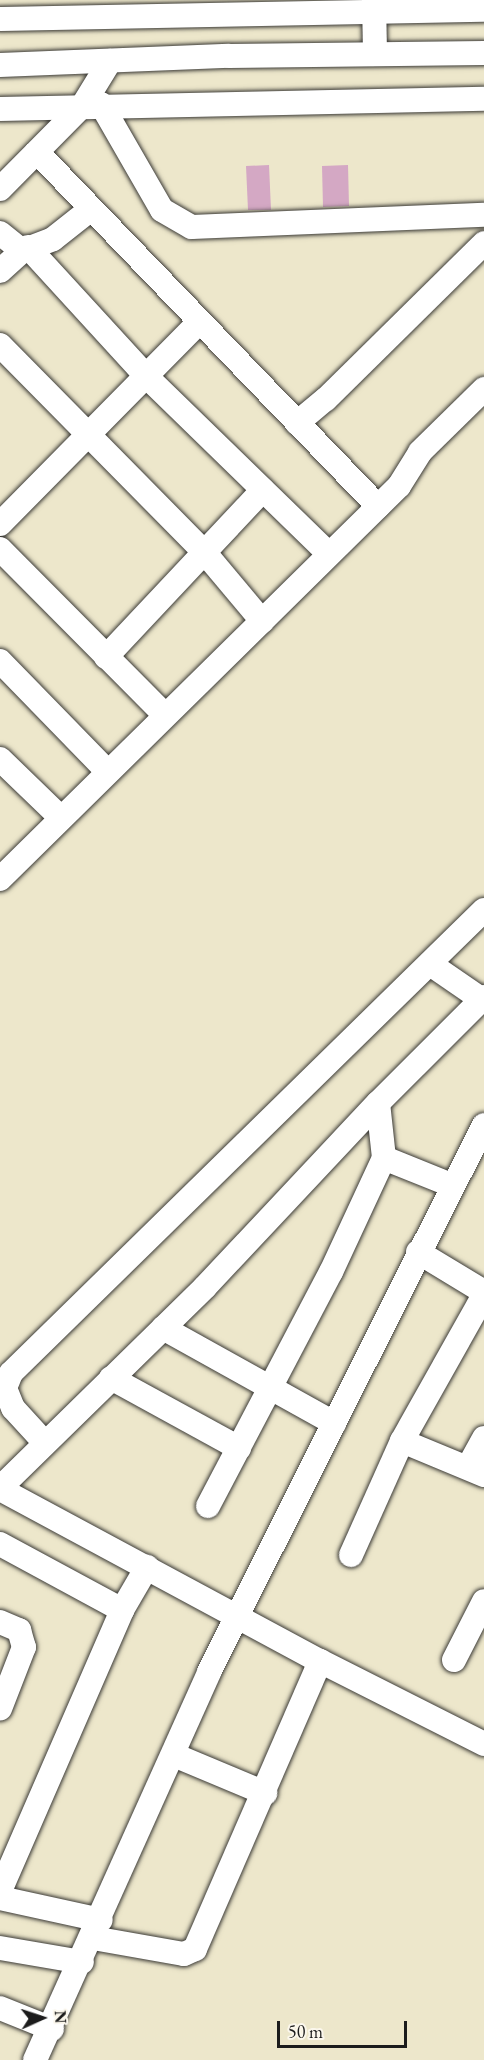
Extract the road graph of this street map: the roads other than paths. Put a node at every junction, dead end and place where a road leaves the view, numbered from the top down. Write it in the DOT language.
graph roads {
  1 [pos="374,6"];
  2 [pos="484,10"];
  3 [pos="0,19"];
  4 [pos="484,53"];
  5 [pos="375,54"];
  6 [pos="110,61"];
  7 [pos="0,65"];
  8 [pos="484,99"];
  9 [pos="92,105"];
  10 [pos="0,109"];
  11 [pos="37,152"];
  12 [pos="0,189"];
  13 [pos="91,209"];
  14 [pos="484,215"];
  15 [pos="0,233"];
  16 [pos="484,243"];
  17 [pos="25,249"];
  18 [pos="0,271"];
  19 [pos="198,323"];
  20 [pos="0,345"];
  21 [pos="146,376"];
  22 [pos="484,389"];
  23 [pos="297,423"];
  24 [pos="88,435"];
  25 [pos="264,490"];
  26 [pos="378,506"];
  27 [pos="0,524"];
  28 [pos="0,549"];
  29 [pos="205,553"];
  30 [pos="329,554"];
  31 [pos="262,621"];
  32 [pos="106,657"];
  33 [pos="0,661"];
  34 [pos="165,715"];
  35 [pos="0,759"];
  36 [pos="107,771"];
  37 [pos="61,818"];
  38 [pos="2,874"];
  39 [pos="484,910"];
  40 [pos="430,964"];
  41 [pos="483,999"];
  42 [pos="378,1103"];
  43 [pos="484,1125"];
  44 [pos="384,1158"];
  45 [pos="451,1185"];
  46 [pos="418,1252"];
  47 [pos="484,1293"];
  48 [pos="163,1328"];
  49 [pos="111,1378"];
  50 [pos="271,1388"];
  51 [pos="334,1423"];
  52 [pos="484,1438"];
  53 [pos="402,1442"];
  54 [pos="45,1443"];
  55 [pos="239,1448"];
  56 [pos="476,1471"];
  57 [pos="0,1489"];
  58 [pos="208,1506"];
  59 [pos="0,1544"];
  60 [pos="351,1555"];
  61 [pos="147,1567"];
  62 [pos="484,1601"];
  63 [pos="122,1610"];
  64 [pos="238,1615"];
  65 [pos="0,1622"];
  66 [pos="454,1660"];
  67 [pos="320,1661"];
  68 [pos="0,1709"];
  69 [pos="484,1744"];
  70 [pos="174,1755"];
  71 [pos="265,1793"];
  72 [pos="0,1891"];
  73 [pos="0,1898"];
  74 [pos="97,1929"];
  75 [pos="0,1948"];
  76 [pos="82,1962"];
  77 [pos="0,2008"];
  78 [pos="52,2029"];
  79 [pos="35,2060"];
  1 -- 2 [label="street"];
  1 -- 3 [label="street"];
  1 -- 5 [label="street"];
  4 -- 5 [label="street"];
  5 -- 6 [label="street"];
  6 -- 7 [label="street"];
  6 -- 9 [label="street"];
  8 -- 9 [label="street"];
  9 -- 10 [label="street"];
  9 -- 11 [label="street"];
  9 -- 14 [label="street"];
  11 -- 12 [label="street"];
  11 -- 13 [label="street"];
  13 -- 17 [label="street"];
  13 -- 19 [label="street"];
  15 -- 17 [label="street"];
  16 -- 23 [label="street"];
  17 -- 18 [label="street"];
  17 -- 21 [label="street"];
  19 -- 21 [label="street"];
  19 -- 23 [label="street"];
  20 -- 24 [label="street"];
  21 -- 24 [label="street"];
  21 -- 25 [label="street"];
  22 -- 26 [label="street"];
  23 -- 26 [label="street"];
  24 -- 27 [label="street"];
  24 -- 29 [label="street"];
  25 -- 29 [label="street"];
  25 -- 30 [label="street"];
  26 -- 30 [label="street"];
  28 -- 32 [label="street"];
  29 -- 31 [label="street"];
  29 -- 32 [label="street"];
  30 -- 31 [label="street"];
  31 -- 34 [label="street"];
  32 -- 34 [label="street"];
  33 -- 36 [label="street"];
  34 -- 36 [label="street"];
  35 -- 37 [label="street"];
  36 -- 37 [label="street"];
  37 -- 38 [label="street"];
  39 -- 40 [label="street"];
  40 -- 41 [label="street"];
  40 -- 54 [label="street"];
  41 -- 42 [label="street"];
  42 -- 44 [label="street"];
  42 -- 48 [label="street"];
  43 -- 45 [label="street"];
  44 -- 45 [label="street"];
  44 -- 50 [label="street"];
  45 -- 46 [label="street"];
  46 -- 47 [label="street"];
  46 -- 51 [label="street"];
  47 -- 53 [label="street"];
  48 -- 49 [label="street"];
  48 -- 50 [label="street"];
  49 -- 54 [label="street"];
  49 -- 55 [label="street"];
  50 -- 51 [label="street"];
  50 -- 55 [label="street"];
  51 -- 64 [label="street"];
  52 -- 56 [label="street"];
  53 -- 56 [label="street"];
  53 -- 60 [label="street"];
  54 -- 57 [label="street"];
  55 -- 58 [label="street"];
  57 -- 61 [label="street"];
  59 -- 63 [label="street"];
  61 -- 63 [label="street"];
  61 -- 64 [label="street"];
  62 -- 66 [label="street"];
  63 -- 72 [label="street"];
  64 -- 67 [label="street"];
  64 -- 70 [label="street"];
  65 -- 68 [label="street"];
  67 -- 69 [label="street"];
  67 -- 71 [label="street"];
  70 -- 71 [label="street"];
  70 -- 74 [label="street"];
  71 -- 74 [label="street"];
  73 -- 74 [label="street"];
  74 -- 76 [label="street"];
  75 -- 76 [label="street"];
  76 -- 78 [label="street"];
  77 -- 78 [label="street"];
  78 -- 79 [label="street"];
}
